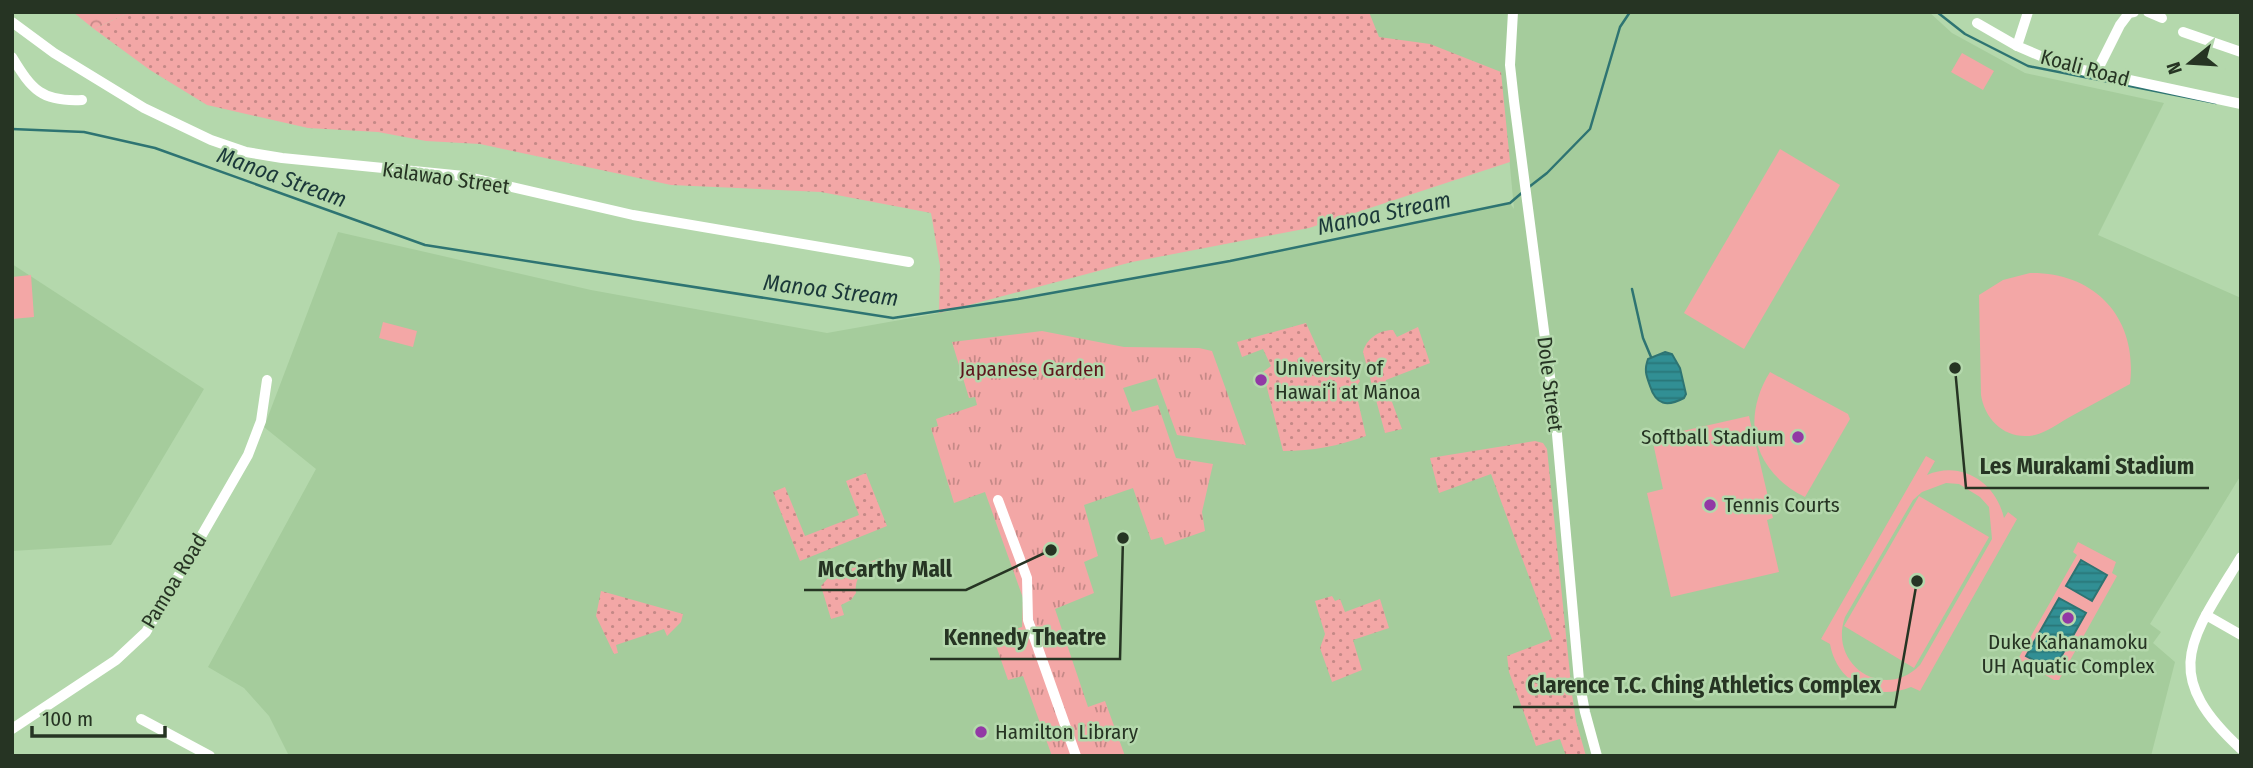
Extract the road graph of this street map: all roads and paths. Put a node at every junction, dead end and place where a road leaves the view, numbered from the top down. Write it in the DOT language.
graph roads {
  1 [pos="1513,12"];
  2 [pos="2028,12"];
  3 [pos="2134,12"];
  4 [pos="2148,12"];
  5 [pos="2162,18"];
  6 [pos="1977,23"];
  7 [pos="16,25"];
  8 [pos="2183,32"];
  9 [pos="12,38"];
  10 [pos="2017,46"];
  11 [pos="2241,52"];
  12 [pos="12,57"];
  13 [pos="2096,73"];
  14 [pos="82,100"];
  15 [pos="2241,104"];
  16 [pos="909,262"];
  17 [pos="267,380"];
  18 [pos="998,500"];
  19 [pos="2241,557"];
  20 [pos="2206,615"];
  21 [pos="2241,635"];
  22 [pos="141,719"];
  23 [pos="12,729"];
  24 [pos="2241,749"];
  25 [pos="210,756"];
  26 [pos="1076,756"];
  27 [pos="1597,756"];
  1 -- 27 [label="street, Dole Street"];
  2 -- 10 [label="street"];
  3 -- 13 [label="street"];
  4 -- 5 [label="street"];
  6 -- 10 [label="street, Koali Road"];
  7 -- 9 [label="street"];
  7 -- 16 [label="street, Kalawao Street"];
  8 -- 11 [label="street"];
  10 -- 13 [label="street, Koali Road"];
  12 -- 14 [label="street"];
  13 -- 15 [label="street, Koali Road"];
  17 -- 23 [label="street, Pamoa Road"];
  18 -- 26 [label="street"];
  19 -- 20 [label="street"];
  20 -- 21 [label="street"];
  20 -- 24 [label="street"];
  22 -- 25 [label="street"];
}
